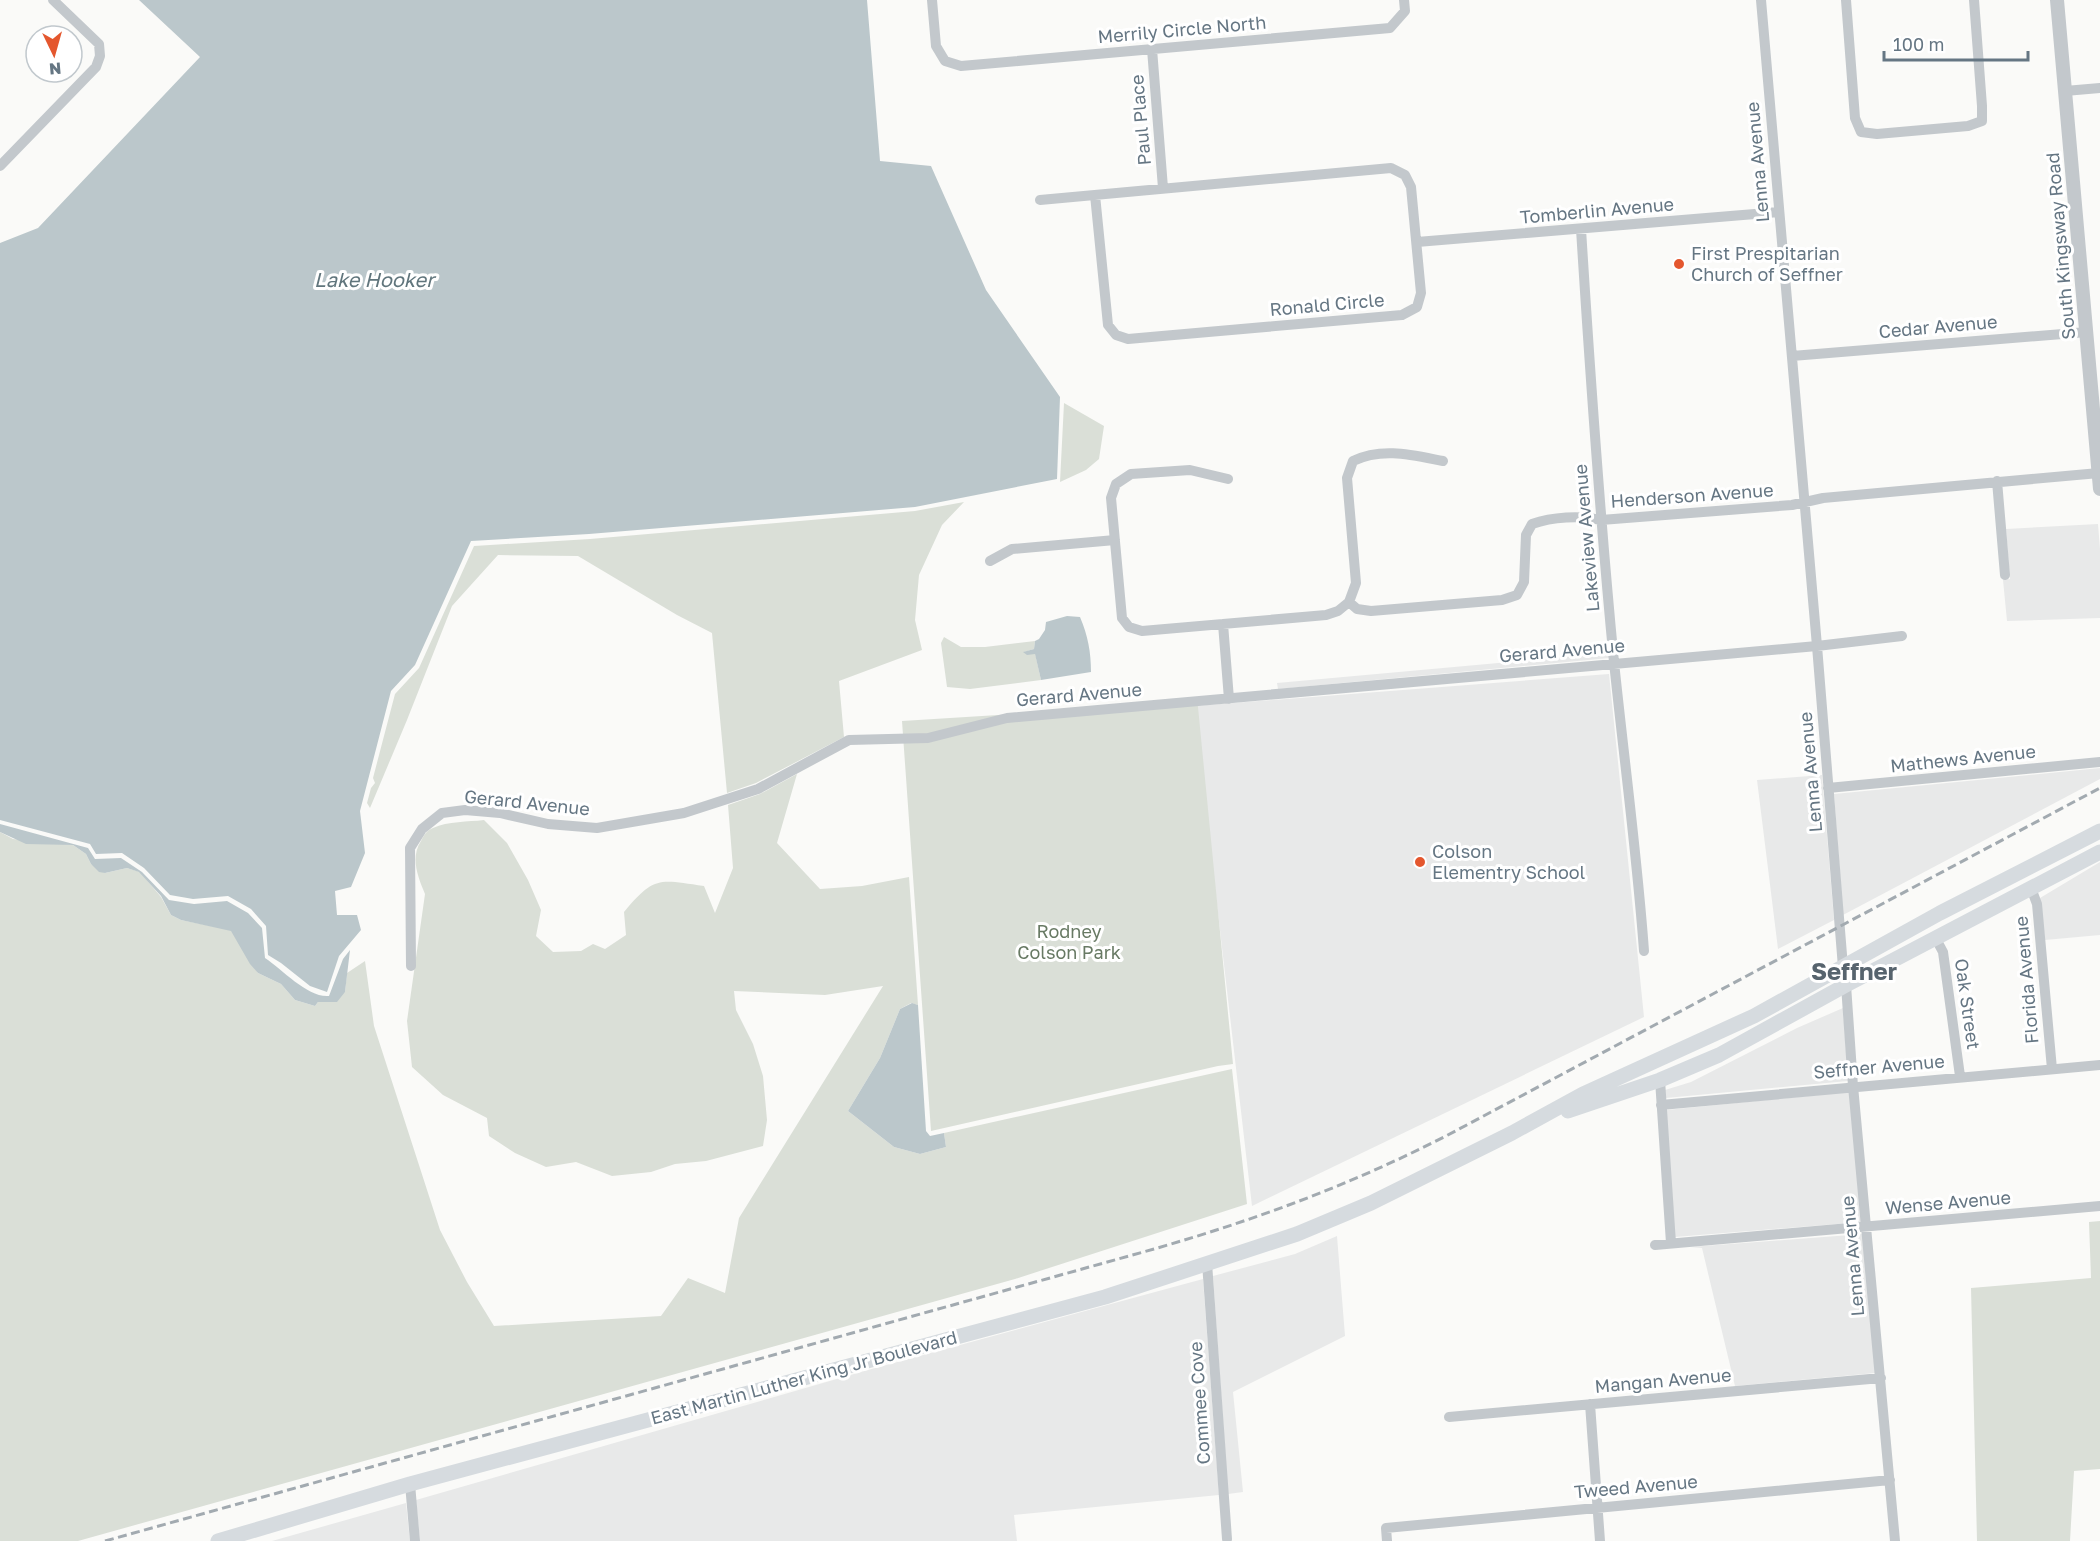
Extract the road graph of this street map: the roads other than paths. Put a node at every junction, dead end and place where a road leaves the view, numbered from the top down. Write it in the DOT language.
graph roads {
  1 [pos="53,0"];
  2 [pos="932,0"];
  3 [pos="1404,0"];
  4 [pos="1761,0"];
  5 [pos="1846,0"];
  6 [pos="1974,0"];
  7 [pos="2057,0"];
  8 [pos="1152,49"];
  9 [pos="2100,88"];
  10 [pos="2065,91"];
  11 [pos="0,166"];
  12 [pos="1164,188"];
  13 [pos="1095,195"];
  14 [pos="1040,200"];
  15 [pos="1779,212"];
  16 [pos="1581,229"];
  17 [pos="1418,242"];
  18 [pos="2087,332"];
  19 [pos="1792,356"];
  20 [pos="1443,461"];
  21 [pos="2099,473"];
  22 [pos="1228,478"];
  23 [pos="1997,481"];
  24 [pos="2100,489"];
  25 [pos="1804,503"];
  26 [pos="1601,519"];
  27 [pos="1115,540"];
  28 [pos="990,561"];
  29 [pos="2005,575"];
  30 [pos="1349,602"];
  31 [pos="1223,624"];
  32 [pos="1902,636"];
  33 [pos="1817,646"];
  34 [pos="1614,663"];
  35 [pos="1229,699"];
  36 [pos="2100,762"];
  37 [pos="1828,789"];
  38 [pos="2100,831"];
  39 [pos="2100,852"];
  40 [pos="2031,888"];
  41 [pos="1936,939"];
  42 [pos="1644,951"];
  43 [pos="411,966"];
  44 [pos="1843,967"];
  45 [pos="1846,985"];
  46 [pos="2100,1065"];
  47 [pos="2052,1069"];
  48 [pos="1960,1076"];
  49 [pos="1660,1080"];
  50 [pos="1853,1086"];
  51 [pos="1661,1105"];
  52 [pos="1512,1133"];
  53 [pos="2100,1206"];
  54 [pos="1867,1227"];
  55 [pos="1671,1243"];
  56 [pos="1655,1245"];
  57 [pos="1207,1263"];
  58 [pos="1881,1378"];
  59 [pos="1590,1404"];
  60 [pos="1449,1417"];
  61 [pos="1890,1480"];
  62 [pos="410,1484"];
  63 [pos="1597,1507"];
  64 [pos="1227,1539"];
  65 [pos="218,1541"];
  66 [pos="415,1541"];
  67 [pos="1388,1541"];
  68 [pos="1600,1541"];
  69 [pos="1895,1541"];
  1 -- 11 [label="street"];
  2 -- 8 [label="street, Merrily Circle North"];
  3 -- 8 [label="street, Merrily Circle North"];
  4 -- 15 [label="street, Lenna Avenue"];
  5 -- 6 [label="street"];
  7 -- 10 [label="street, South Kingsway Road"];
  8 -- 12 [label="street, Paul Place"];
  9 -- 10 [label="street"];
  10 -- 18 [label="street, South Kingsway Road"];
  12 -- 13 [label="street, Ronald Circle"];
  12 -- 17 [label="street, Ronald Circle"];
  13 -- 14 [label="street, Ronald Circle"];
  13 -- 17 [label="street, Ronald Circle"];
  15 -- 16 [label="street, Tomberlin Avenue"];
  15 -- 19 [label="street, Lenna Avenue"];
  16 -- 17 [label="street, Tomberlin Avenue"];
  16 -- 26 [label="street, Lakeview Avenue"];
  18 -- 19 [label="street, Cedar Avenue"];
  18 -- 21 [label="street, South Kingsway Road"];
  19 -- 25 [label="street, Lenna Avenue"];
  20 -- 30 [label="street"];
  21 -- 23 [label="street, Henderson Avenue"];
  21 -- 24 [label="street, South Kingsway Road"];
  22 -- 27 [label="street"];
  23 -- 25 [label="street, Henderson Avenue"];
  23 -- 29 [label="street"];
  25 -- 26 [label="street, Henderson Avenue"];
  25 -- 33 [label="street, Lenna Avenue"];
  26 -- 30 [label="street, Henderson Avenue"];
  26 -- 34 [label="street, Lakeview Avenue"];
  27 -- 28 [label="street"];
  27 -- 31 [label="street"];
  30 -- 31 [label="street"];
  31 -- 35 [label="street"];
  32 -- 33 [label="street, Gerard Avenue"];
  33 -- 34 [label="street, Gerard Avenue"];
  33 -- 37 [label="street, Lenna Avenue"];
  34 -- 35 [label="street, Gerard Avenue"];
  34 -- 42 [label="street, Lakeview Avenue"];
  35 -- 43 [label="street, Gerard Avenue"];
  36 -- 37 [label="street, Mathews Avenue"];
  37 -- 44 [label="street, Lenna Avenue"];
  38 -- 44 [label="main road"];
  39 -- 40 [label="main road"];
  40 -- 41 [label="main road"];
  40 -- 47 [label="street, Florida Avenue"];
  41 -- 45 [label="main road"];
  41 -- 48 [label="street, Oak Street"];
  44 -- 45 [label="street, Lenna Avenue"];
  44 -- 52 [label="main road"];
  45 -- 49 [label="main road"];
  45 -- 50 [label="street, Lenna Avenue"];
  46 -- 47 [label="street, Seffner Avenue"];
  47 -- 48 [label="street, Seffner Avenue"];
  48 -- 50 [label="street, Seffner Avenue"];
  49 -- 51 [label="street"];
  49 -- 52 [label="main road"];
  50 -- 51 [label="street, Seffner Avenue"];
  50 -- 54 [label="street, Lenna Avenue"];
  51 -- 55 [label="street"];
  52 -- 57 [label="main road, East Martin Luther King Jr Boulevard"];
  53 -- 54 [label="street, Wense Avenue"];
  54 -- 55 [label="street, Wense Avenue"];
  54 -- 58 [label="street, Lenna Avenue"];
  55 -- 56 [label="street, Wense Avenue"];
  57 -- 62 [label="main road, East Martin Luther King Jr Boulevard"];
  57 -- 64 [label="street, Commee Cove"];
  58 -- 59 [label="street, Mangan Avenue"];
  58 -- 61 [label="street, Lenna Avenue"];
  59 -- 60 [label="street, Mangan Avenue"];
  59 -- 63 [label="street"];
  61 -- 63 [label="street, Tweed Avenue"];
  61 -- 69 [label="street, Lenna Avenue"];
  62 -- 65 [label="main road, East Martin Luther King Jr Boulevard"];
  62 -- 66 [label="street"];
  63 -- 67 [label="street, Tweed Avenue"];
  63 -- 68 [label="street"];
}
